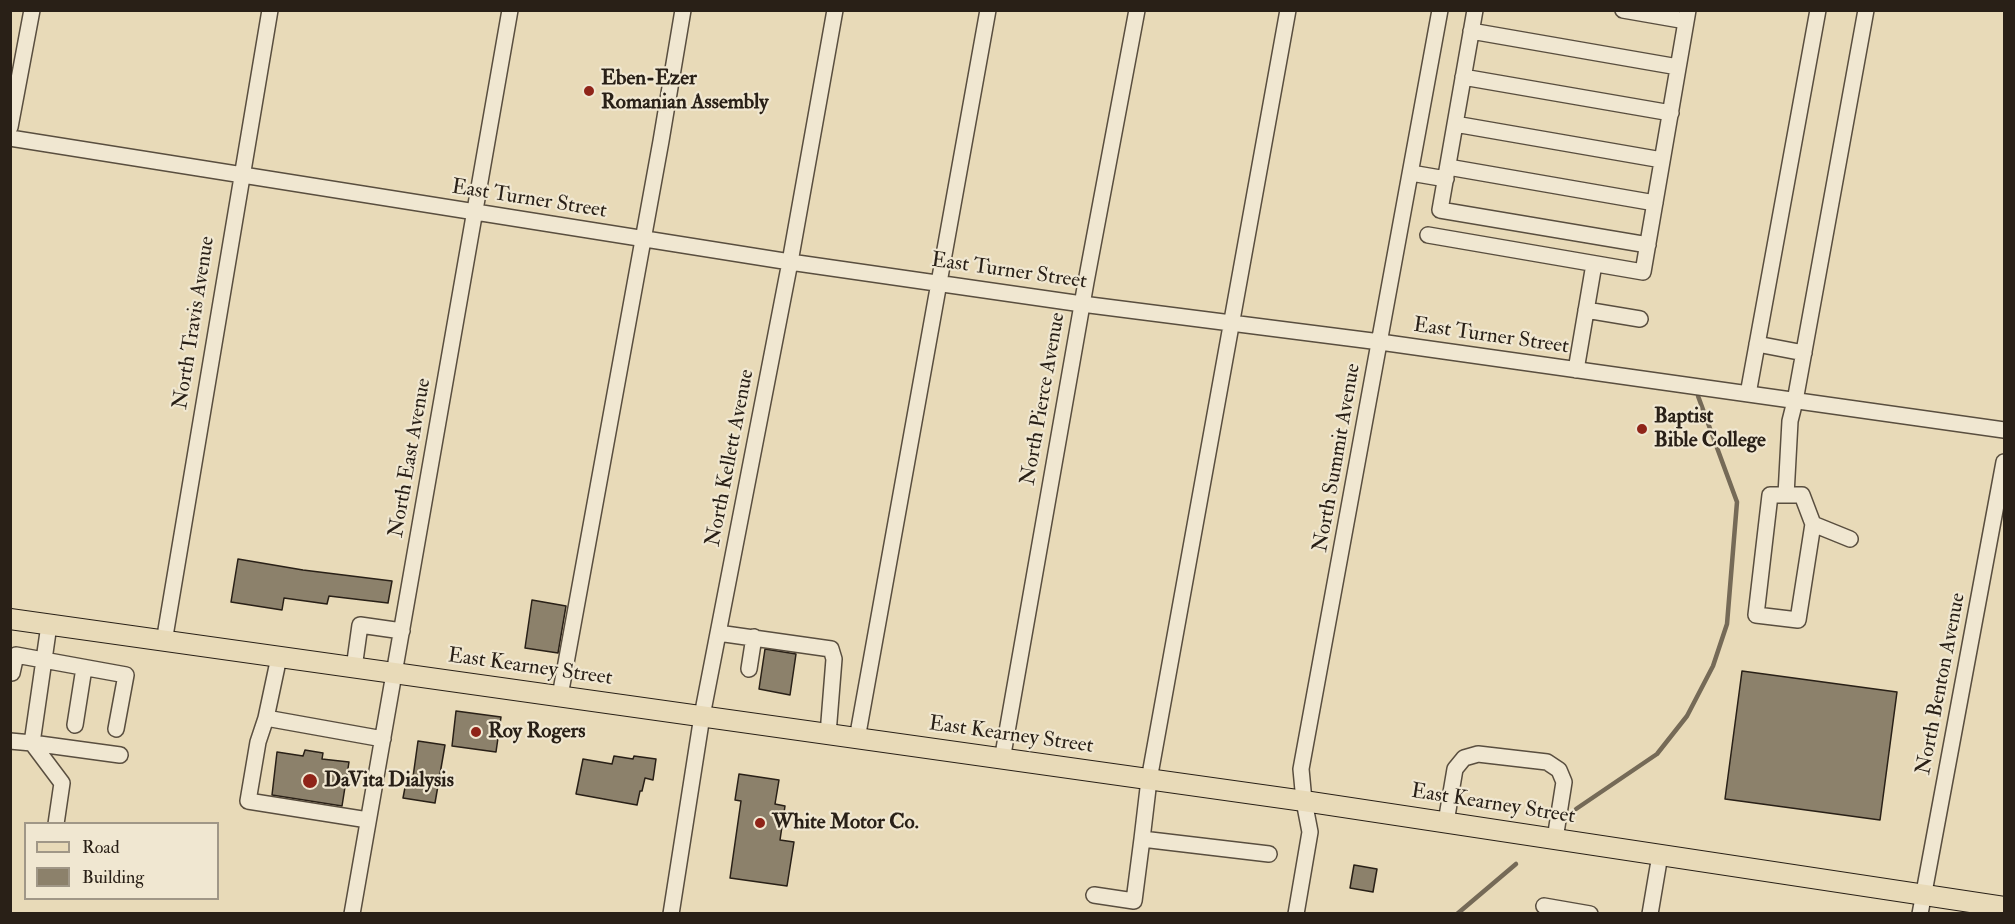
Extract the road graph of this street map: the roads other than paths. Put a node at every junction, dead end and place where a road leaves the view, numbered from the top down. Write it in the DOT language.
graph roads {
  1 [pos="32,10"];
  2 [pos="270,10"];
  3 [pos="510,10"];
  4 [pos="683,10"];
  5 [pos="836,10"];
  6 [pos="988,10"];
  7 [pos="1137,10"];
  8 [pos="1288,10"];
  9 [pos="1440,10"];
  10 [pos="1475,10"];
  11 [pos="1623,10"];
  12 [pos="1818,10"];
  13 [pos="1866,10"];
  14 [pos="1687,16"];
  15 [pos="1471,31"];
  16 [pos="1678,67"];
  17 [pos="1463,77"];
  18 [pos="1671,113"];
  19 [pos="1455,124"];
  20 [pos="10,127"];
  21 [pos="10,138"];
  22 [pos="1662,160"];
  23 [pos="1411,173"];
  24 [pos="1447,173"];
  25 [pos="241,176"];
  26 [pos="1655,203"];
  27 [pos="476,213"];
  28 [pos="1428,236"];
  29 [pos="643,239"];
  30 [pos="1647,245"];
  31 [pos="790,262"];
  32 [pos="1594,264"];
  33 [pos="940,283"];
  34 [pos="1082,304"];
  35 [pos="1586,310"];
  36 [pos="1640,319"];
  37 [pos="1232,323"];
  38 [pos="1380,342"];
  39 [pos="1757,344"];
  40 [pos="1804,353"];
  41 [pos="1576,370"];
  42 [pos="1748,394"];
  43 [pos="1795,401"];
  44 [pos="2004,430"];
  45 [pos="2004,462"];
  46 [pos="1786,495"];
  47 [pos="1814,524"];
  48 [pos="1850,539"];
  49 [pos="10,619"];
  50 [pos="49,625"];
  51 [pos="402,631"];
  52 [pos="718,633"];
  53 [pos="754,638"];
  54 [pos="164,642"];
  55 [pos="13,655"];
  56 [pos="279,657"];
  57 [pos="45,661"];
  58 [pos="84,668"];
  59 [pos="354,668"];
  60 [pos="749,669"];
  61 [pos="10,672"];
  62 [pos="394,673"];
  63 [pos="560,696"];
  64 [pos="702,716"];
  65 [pos="266,718"];
  66 [pos="75,725"];
  67 [pos="116,729"];
  68 [pos="828,735"];
  69 [pos="383,739"];
  70 [pos="857,739"];
  71 [pos="10,741"];
  72 [pos="32,743"];
  73 [pos="120,755"];
  74 [pos="1002,760"];
  75 [pos="1149,780"];
  76 [pos="1304,801"];
  77 [pos="368,820"];
  78 [pos="56,822"];
  79 [pos="1446,822"];
  80 [pos="1142,839"];
  81 [pos="1555,839"];
  82 [pos="1269,854"];
  83 [pos="1660,855"];
  84 [pos="1094,895"];
  85 [pos="1922,904"];
  86 [pos="1544,906"];
  87 [pos="2004,907"];
  88 [pos="352,914"];
  89 [pos="671,914"];
  90 [pos="1296,914"];
  91 [pos="1590,914"];
  92 [pos="1650,914"];
  1 -- 20 [label="street"];
  2 -- 25 [label="street, North Travis Avenue"];
  3 -- 27 [label="street, North East Avenue"];
  4 -- 29 [label="street"];
  5 -- 31 [label="street, North Kellett Avenue"];
  6 -- 33 [label="street"];
  7 -- 34 [label="street, North Pierce Avenue"];
  8 -- 37 [label="street"];
  9 -- 23 [label="street, North Summit Avenue"];
  10 -- 15 [label="street"];
  11 -- 14 [label="street"];
  12 -- 39 [label="street"];
  13 -- 40 [label="street"];
  14 -- 16 [label="street"];
  15 -- 16 [label="street"];
  15 -- 17 [label="street"];
  16 -- 18 [label="street"];
  17 -- 18 [label="street"];
  17 -- 19 [label="street"];
  18 -- 22 [label="street"];
  19 -- 22 [label="street"];
  19 -- 24 [label="street"];
  21 -- 25 [label="street, East Turner Street"];
  22 -- 26 [label="street"];
  23 -- 24 [label="street"];
  23 -- 38 [label="street, North Summit Avenue"];
  24 -- 26 [label="street"];
  24 -- 30 [label="street"];
  25 -- 27 [label="street, East Turner Street"];
  25 -- 54 [label="street, North Travis Avenue"];
  26 -- 30 [label="street"];
  27 -- 29 [label="street, East Turner Street"];
  27 -- 51 [label="street, North East Avenue"];
  28 -- 32 [label="street"];
  29 -- 31 [label="street, East Turner Street"];
  29 -- 63 [label="street"];
  30 -- 32 [label="street"];
  31 -- 33 [label="street, East Turner Street"];
  31 -- 52 [label="street, North Kellett Avenue"];
  32 -- 35 [label="street"];
  33 -- 34 [label="street, East Turner Street"];
  33 -- 70 [label="street"];
  34 -- 37 [label="street, East Turner Street"];
  34 -- 74 [label="street, North Pierce Avenue"];
  35 -- 36 [label="street"];
  35 -- 41 [label="street"];
  37 -- 38 [label="street, East Turner Street"];
  37 -- 75 [label="street"];
  38 -- 41 [label="street, East Turner Street"];
  38 -- 76 [label="street, North Summit Avenue"];
  39 -- 40 [label="street"];
  39 -- 42 [label="street"];
  40 -- 43 [label="street"];
  41 -- 42 [label="street, East Turner Street"];
  42 -- 43 [label="street, East Turner Street"];
  43 -- 44 [label="street, East Turner Street"];
  43 -- 46 [label="street"];
  45 -- 85 [label="street, North Benton Avenue"];
  46 -- 47 [label="street"];
  46 -- 47 [label="street"];
  47 -- 48 [label="street"];
  49 -- 50 [label="main road, East Kearney Street"];
  50 -- 54 [label="main road, East Kearney Street"];
  50 -- 57 [label="street"];
  51 -- 59 [label="street"];
  51 -- 62 [label="street, North East Avenue"];
  52 -- 53 [label="street"];
  52 -- 64 [label="street, North Kellett Avenue"];
  53 -- 60 [label="street"];
  53 -- 68 [label="street"];
  54 -- 56 [label="main road, East Kearney Street"];
  55 -- 57 [label="street"];
  55 -- 61 [label="street"];
  56 -- 59 [label="main road, East Kearney Street"];
  56 -- 65 [label="street"];
  57 -- 58 [label="street"];
  57 -- 72 [label="street"];
  58 -- 66 [label="street"];
  58 -- 67 [label="street"];
  59 -- 62 [label="main road, East Kearney Street"];
  62 -- 63 [label="main road, East Kearney Street"];
  62 -- 69 [label="street, North East Avenue"];
  63 -- 64 [label="main road, East Kearney Street"];
  64 -- 68 [label="main road, East Kearney Street"];
  64 -- 89 [label="street, North Kellett Avenue"];
  65 -- 69 [label="street"];
  65 -- 77 [label="street"];
  68 -- 70 [label="main road, East Kearney Street"];
  69 -- 77 [label="street, North East Avenue"];
  70 -- 74 [label="main road, East Kearney Street"];
  71 -- 72 [label="street"];
  72 -- 73 [label="street"];
  72 -- 78 [label="street"];
  74 -- 75 [label="main road, East Kearney Street"];
  75 -- 76 [label="main road, East Kearney Street"];
  75 -- 80 [label="street"];
  76 -- 79 [label="main road, East Kearney Street"];
  76 -- 90 [label="street, North Summit Avenue"];
  77 -- 88 [label="street, North East Avenue"];
  79 -- 81 [label="main road, East Kearney Street"];
  79 -- 81 [label="street"];
  80 -- 82 [label="street"];
  80 -- 84 [label="street"];
  81 -- 83 [label="main road, East Kearney Street"];
  83 -- 85 [label="main road, East Kearney Street"];
  83 -- 92 [label="street"];
  85 -- 87 [label="main road, East Kearney Street"];
  86 -- 91 [label="street"];
}
